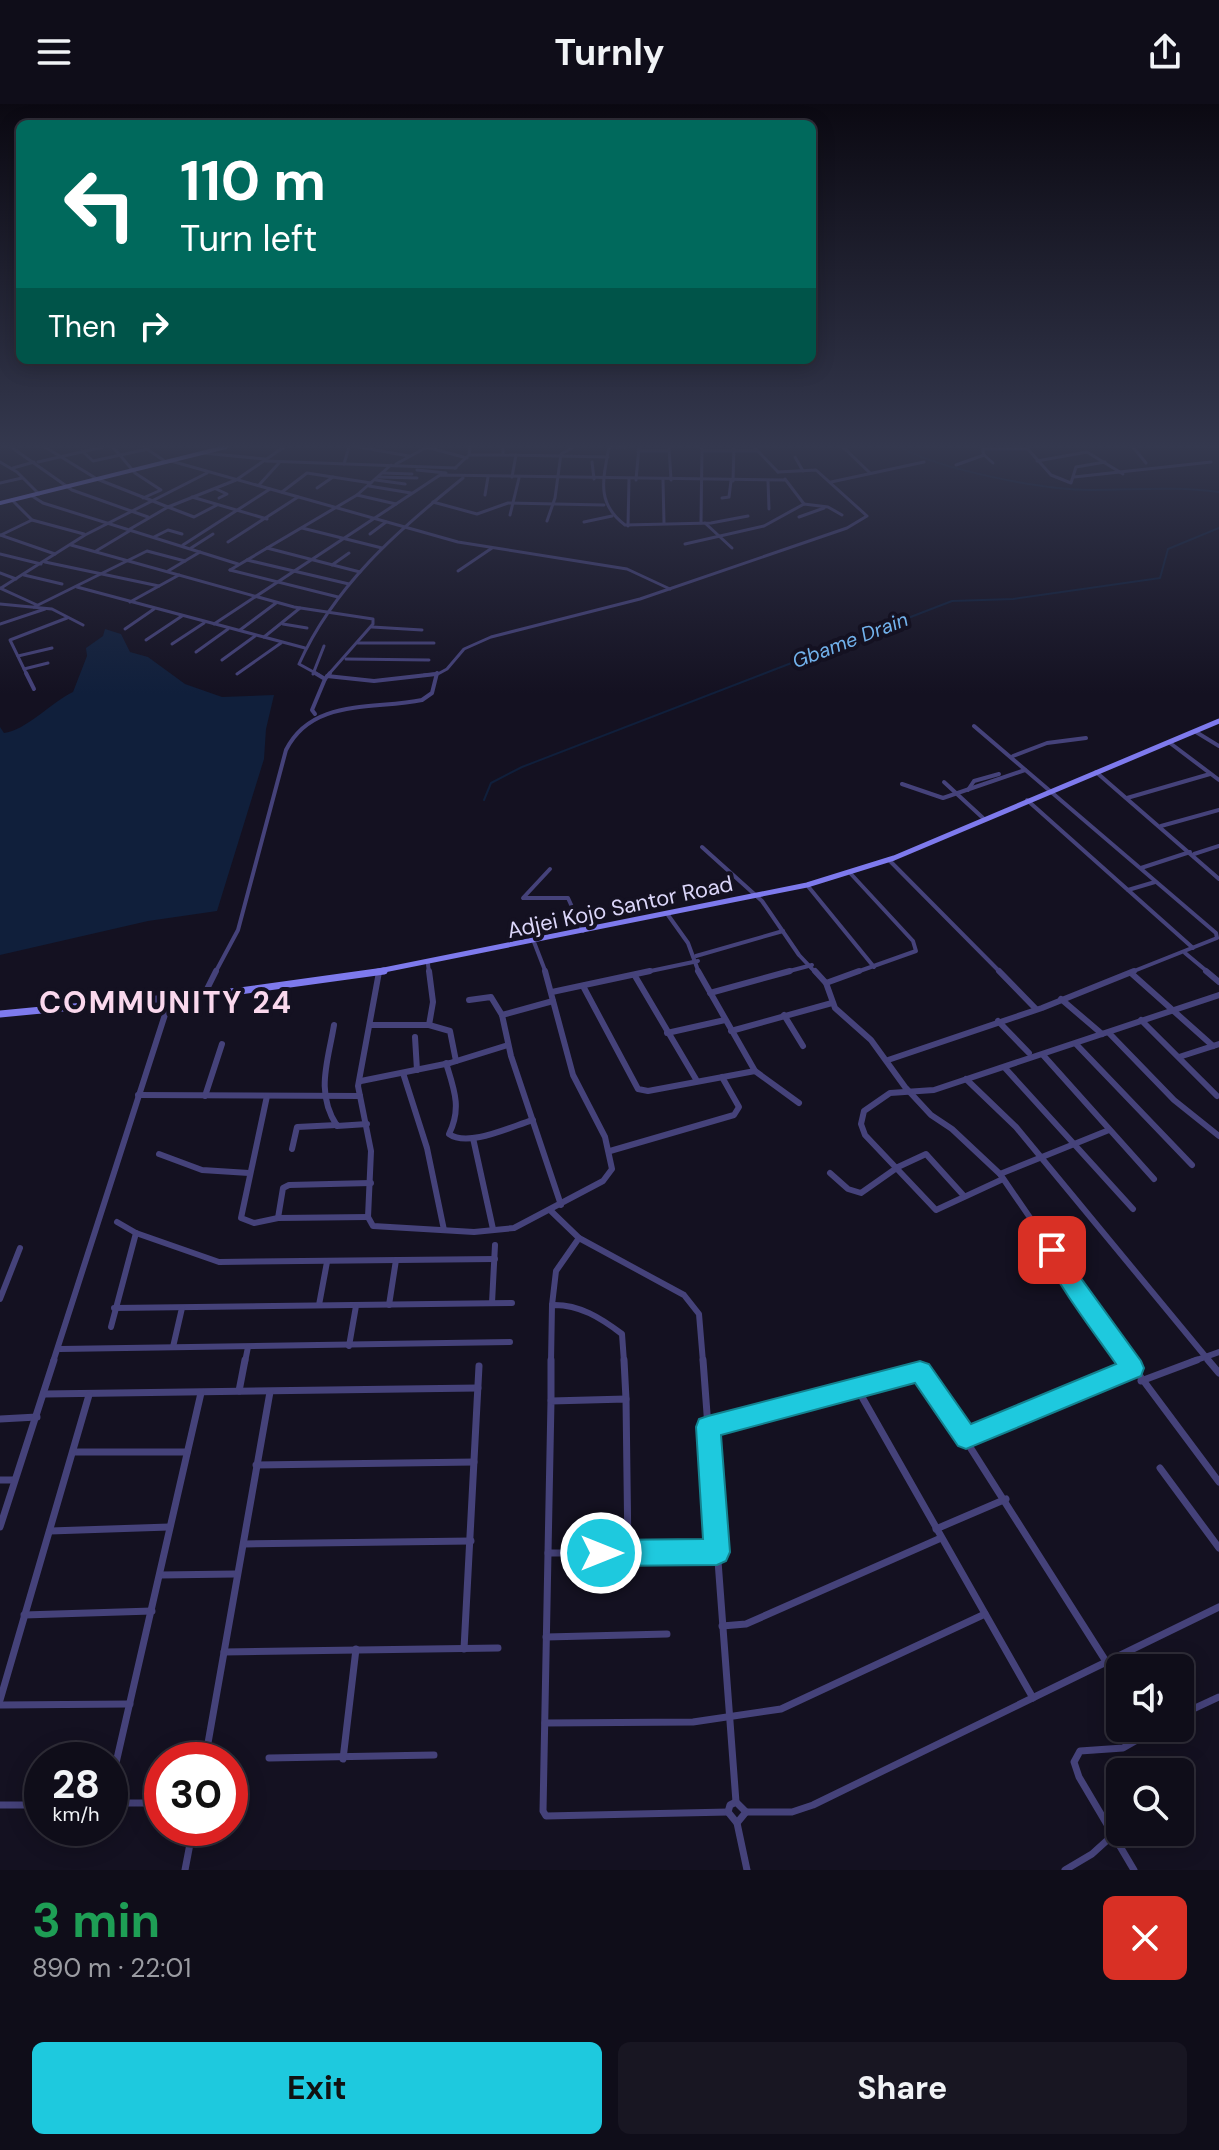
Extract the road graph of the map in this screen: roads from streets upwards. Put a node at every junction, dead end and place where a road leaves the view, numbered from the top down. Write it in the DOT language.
graph roads {
  1 [pos="65,529"];
  2 [pos="95,529"];
  3 [pos="207,529"];
  4 [pos="249,529"];
  5 [pos="299,529"];
  6 [pos="306,529"];
  7 [pos="358,529"];
  8 [pos="376,529"];
  9 [pos="404,529"];
  10 [pos="419,529"];
  11 [pos="710,529"];
  12 [pos="750,529"];
  13 [pos="838,529"];
  14 [pos="130,530"];
  15 [pos="182,534"];
  16 [pos="213,534"];
  17 [pos="370,534"];
  18 [pos="0,535"];
  19 [pos="85,535"];
  20 [pos="153,537"];
  21 [pos="719,537"];
  22 [pos="343,539"];
  23 [pos="228,542"];
  24 [pos="685,544"];
  25 [pos="71,545"];
  26 [pos="182,546"];
  27 [pos="267,548"];
  28 [pos="383,548"];
  29 [pos="493,548"];
  30 [pos="732,548"];
  31 [pos="190,549"];
  32 [pos="95,551"];
  33 [pos="201,551"];
  34 [pos="349,553"];
  35 [pos="0,554"];
  36 [pos="56,554"];
  37 [pos="130,560"];
  38 [pos="246,560"];
  39 [pos="311,560"];
  40 [pos="185,561"];
  41 [pos="43,563"];
  42 [pos="238,564"];
  43 [pos="331,565"];
  44 [pos="168,571"];
  45 [pos="292,571"];
  46 [pos="458,571"];
  47 [pos="360,572"];
  48 [pos="0,573"];
  49 [pos="101,574"];
  50 [pos="180,574"];
  51 [pos="23,575"];
  52 [pos="17,580"];
  53 [pos="276,582"];
  54 [pos="62,584"];
  55 [pos="349,584"];
  56 [pos="159,586"];
  57 [pos="77,587"];
  58 [pos="1,588"];
  59 [pos="670,589"];
  60 [pos="254,596"];
  61 [pos="338,597"];
  62 [pos="130,602"];
  63 [pos="277,602"];
  64 [pos="0,606"];
  65 [pos="36,606"];
  66 [pos="300,608"];
  67 [pos="46,609"];
  68 [pos="156,609"];
  69 [pos="329,614"];
  70 [pos="182,616"];
  71 [pos="67,618"];
  72 [pos="206,622"];
  73 [pos="282,623"];
  74 [pos="0,624"];
  75 [pos="214,624"];
  76 [pos="83,625"];
  77 [pos="371,627"];
  78 [pos="307,628"];
  79 [pos="125,629"];
  80 [pos="229,629"];
  81 [pos="422,630"];
  82 [pos="239,631"];
  83 [pos="255,636"];
  84 [pos="263,638"];
  85 [pos="146,640"];
  86 [pos="282,642"];
  87 [pos="357,643"];
  88 [pos="434,643"];
  89 [pos="172,644"];
  90 [pos="324,646"];
  91 [pos="52,648"];
  92 [pos="305,648"];
  93 [pos="196,652"];
  94 [pos="18,656"];
  95 [pos="345,659"];
  96 [pos="222,660"];
  97 [pos="429,660"];
  98 [pos="48,663"];
  99 [pos="24,669"];
  100 [pos="237,674"];
  101 [pos="313,674"];
  102 [pos="436,674"];
  103 [pos="326,678"];
  104 [pos="34,689"];
  105 [pos="316,714"];
  106 [pos="1219,721"];
  107 [pos="974,726"];
  108 [pos="1196,732"];
  109 [pos="1086,738"];
  110 [pos="1170,743"];
  111 [pos="1219,746"];
  112 [pos="1012,757"];
  113 [pos="1026,769"];
  114 [pos="1096,772"];
  115 [pos="1216,777"];
  116 [pos="944,782"];
  117 [pos="902,784"];
  118 [pos="1049,791"];
  119 [pos="959,794"];
  120 [pos="1126,798"];
  121 [pos="1027,800"];
  122 [pos="1219,810"];
  123 [pos="983,818"];
  124 [pos="1160,826"];
  125 [pos="1219,846"];
  126 [pos="702,847"];
  127 [pos="1192,853"];
  128 [pos="889,860"];
  129 [pos="1140,868"];
  130 [pos="550,869"];
  131 [pos="851,874"];
  132 [pos="1219,879"];
  133 [pos="1155,882"];
  134 [pos="807,885"];
  135 [pos="1127,891"];
  136 [pos="757,897"];
  137 [pos="668,915"];
  138 [pos="583,931"];
  139 [pos="783,931"];
  140 [pos="534,942"];
  141 [pos="1193,948"];
  142 [pos="1185,953"];
  143 [pos="697,958"];
  144 [pos="428,964"];
  145 [pos="812,965"];
  146 [pos="874,967"];
  147 [pos="379,971"];
  148 [pos="1131,973"];
  149 [pos="635,976"];
  150 [pos="1219,982"];
  151 [pos="826,983"];
  152 [pos="583,986"];
  153 [pos="552,992"];
  154 [pos="710,993"];
  155 [pos="204,995"];
  156 [pos="1219,995"];
  157 [pos="171,996"];
  158 [pos="1061,999"];
  159 [pos="469,1000"];
  160 [pos="553,1001"];
  161 [pos="832,1003"];
  162 [pos="1036,1009"];
  163 [pos="1173,1010"];
  164 [pos="0,1014"];
  165 [pos="502,1015"];
  166 [pos="784,1015"];
  167 [pos="725,1020"];
  168 [pos="1141,1020"];
  169 [pos="998,1021"];
  170 [pos="334,1025"];
  171 [pos="371,1025"];
  172 [pos="429,1025"];
  173 [pos="731,1031"];
  174 [pos="667,1033"];
  175 [pos="1106,1034"];
  176 [pos="415,1037"];
  177 [pos="222,1044"];
  178 [pos="1076,1044"];
  179 [pos="508,1045"];
  180 [pos="1216,1045"];
  181 [pos="803,1046"];
  182 [pos="1029,1053"];
  183 [pos="1043,1055"];
  184 [pos="1179,1057"];
  185 [pos="888,1060"];
  186 [pos="456,1061"];
  187 [pos="446,1063"];
  188 [pos="1004,1067"];
  189 [pos="417,1070"];
  190 [pos="755,1071"];
  191 [pos="403,1073"];
  192 [pos="722,1077"];
  193 [pos="966,1079"];
  194 [pos="361,1081"];
  195 [pos="697,1081"];
  196 [pos="905,1087"];
  197 [pos="138,1095"];
  198 [pos="205,1096"];
  199 [pos="267,1096"];
  200 [pos="360,1096"];
  201 [pos="1217,1096"];
  202 [pos="322,1098"];
  203 [pos="799,1103"];
  204 [pos="533,1120"];
  205 [pos="367,1124"];
  206 [pos="337,1126"];
  207 [pos="1109,1130"];
  208 [pos="1219,1136"];
  209 [pos="473,1138"];
  210 [pos="1075,1145"];
  211 [pos="292,1149"];
  212 [pos="610,1151"];
  213 [pos="159,1154"];
  214 [pos="1040,1160"];
  215 [pos="1192,1165"];
  216 [pos="898,1167"];
  217 [pos="249,1173"];
  218 [pos="830,1173"];
  219 [pos="1002,1177"];
  220 [pos="1154,1179"];
  221 [pos="371,1183"];
  222 [pos="964,1196"];
  223 [pos="561,1205"];
  224 [pos="1133,1209"];
  225 [pos="551,1211"];
  226 [pos="368,1217"];
  227 [pos="278,1218"];
  228 [pos="117,1222"];
  229 [pos="493,1229"];
  230 [pos="444,1230"];
  231 [pos="136,1233"];
  232 [pos="579,1238"];
  233 [pos="495,1245"];
  234 [pos="20,1248"];
  235 [pos="495,1259"];
  236 [pos="396,1260"];
  237 [pos="327,1262"];
  238 [pos="0,1299"];
  239 [pos="492,1303"];
  240 [pos="512,1303"];
  241 [pos="319,1305"];
  242 [pos="389,1305"];
  243 [pos="552,1305"];
  244 [pos="356,1306"];
  245 [pos="114,1308"];
  246 [pos="182,1308"];
  247 [pos="111,1327"];
  248 [pos="510,1342"];
  249 [pos="349,1346"];
  250 [pos="173,1347"];
  251 [pos="248,1347"];
  252 [pos="60,1349"];
  253 [pos="1219,1352"];
  254 [pos="1205,1356"];
  255 [pos="479,1366"];
  256 [pos="1132,1368"];
  257 [pos="1219,1373"];
  258 [pos="1141,1381"];
  259 [pos="478,1388"];
  260 [pos="858,1390"];
  261 [pos="239,1391"];
  262 [pos="201,1392"];
  263 [pos="270,1392"];
  264 [pos="45,1394"];
  265 [pos="89,1395"];
  266 [pos="626,1399"];
  267 [pos="551,1401"];
  268 [pos="37,1417"];
  269 [pos="0,1419"];
  270 [pos="708,1427"];
  271 [pos="966,1438"];
  272 [pos="73,1452"];
  273 [pos="187,1452"];
  274 [pos="474,1462"];
  275 [pos="256,1465"];
  276 [pos="1160,1468"];
  277 [pos="0,1480"];
  278 [pos="13,1480"];
  279 [pos="1219,1482"];
  280 [pos="1006,1499"];
  281 [pos="0,1527"];
  282 [pos="169,1527"];
  283 [pos="936,1529"];
  284 [pos="50,1531"];
  285 [pos="941,1538"];
  286 [pos="471,1541"];
  287 [pos="243,1544"];
  288 [pos="1219,1548"];
  289 [pos="717,1552"];
  290 [pos="548,1553"];
  291 [pos="628,1553"];
  292 [pos="236,1574"];
  293 [pos="160,1575"];
  294 [pos="1219,1607"];
  295 [pos="152,1611"];
  296 [pos="985,1614"];
  297 [pos="24,1615"];
  298 [pos="722,1626"];
  299 [pos="667,1634"];
  300 [pos="546,1637"];
  301 [pos="498,1648"];
  302 [pos="356,1649"];
  303 [pos="464,1649"];
  304 [pos="224,1652"];
  305 [pos="1125,1654"];
  306 [pos="1106,1661"];
  307 [pos="1106,1663"];
  308 [pos="1219,1697"];
  309 [pos="1033,1698"];
  310 [pos="0,1703"];
  311 [pos="130,1704"];
  312 [pos="1194,1709"];
  313 [pos="729,1720"];
  314 [pos="545,1723"];
  315 [pos="121,1742"];
  316 [pos="208,1742"];
  317 [pos="1134,1742"];
  318 [pos="434,1755"];
  319 [pos="269,1758"];
  320 [pos="343,1759"];
  321 [pos="736,1802"];
  322 [pos="0,1805"];
  323 [pos="24,1805"];
  324 [pos="728,1812"];
  325 [pos="746,1812"];
  326 [pos="737,1823"];
  327 [pos="1106,1823"];
  328 [pos="1106,1841"];
  329 [pos="190,1846"];
  330 [pos="1120,1846"];
  331 [pos="185,1870"];
  332 [pos="747,1870"];
  333 [pos="1065,1870"];
  334 [pos="1134,1870"];
  1 -- 19 [label="street"];
  2 -- 19 [label="street"];
  3 -- 26 [label="street"];
  4 -- 23 [label="street"];
  5 -- 27 [label="street"];
  6 -- 22 [label="street"];
  7 -- 22 [label="street"];
  8 -- 17 [label="street"];
  9 -- 28 [label="street"];
  10 -- 29 [label="street"];
  11 -- 21 [label="street"];
  12 -- 21 [label="street"];
  13 -- 59 [label="street"];
  14 -- 20 [label="street"];
  14 -- 32 [label="street"];
  15 -- 20 [label="street"];
  16 -- 31 [label="street"];
  18 -- 36 [label="street"];
  19 -- 25 [label="street"];
  20 -- 26 [label="street"];
  21 -- 24 [label="street"];
  21 -- 30 [label="street"];
  22 -- 28 [label="street"];
  22 -- 39 [label="street"];
  25 -- 32 [label="street"];
  25 -- 36 [label="street"];
  26 -- 31 [label="street"];
  27 -- 38 [label="street"];
  27 -- 39 [label="street"];
  28 -- 47 [label="street"];
  29 -- 46 [label="street"];
  29 -- 59 [label="street"];
  31 -- 33 [label="street"];
  32 -- 37 [label="street"];
  33 -- 40 [label="street"];
  33 -- 42 [label="street"];
  34 -- 43 [label="street"];
  35 -- 41 [label="street"];
  36 -- 41 [label="street"];
  37 -- 40 [label="street"];
  37 -- 44 [label="street"];
  37 -- 49 [label="street"];
  38 -- 42 [label="street"];
  38 -- 45 [label="street"];
  39 -- 43 [label="street"];
  39 -- 45 [label="street"];
  40 -- 44 [label="street"];
  41 -- 49 [label="street"];
  41 -- 51 [label="street"];
  42 -- 53 [label="street"];
  43 -- 47 [label="street"];
  44 -- 50 [label="street"];
  45 -- 53 [label="street"];
  45 -- 55 [label="street"];
  47 -- 55 [label="street"];
  48 -- 52 [label="street"];
  49 -- 56 [label="street"];
  49 -- 57 [label="street"];
  50 -- 56 [label="street"];
  50 -- 60 [label="street"];
  51 -- 52 [label="street"];
  51 -- 54 [label="street"];
  52 -- 58 [label="street"];
  53 -- 60 [label="street"];
  53 -- 61 [label="street"];
  55 -- 61 [label="street"];
  56 -- 62 [label="street"];
  57 -- 62 [label="street"];
  57 -- 65 [label="street"];
  58 -- 65 [label="street"];
  59 -- 102 [label="street"];
  60 -- 63 [label="street"];
  60 -- 75 [label="street"];
  61 -- 69 [label="street"];
  62 -- 68 [label="street"];
  63 -- 66 [label="street"];
  63 -- 82 [label="street"];
  64 -- 65 [label="street"];
  65 -- 67 [label="street"];
  66 -- 69 [label="street"];
  66 -- 73 [label="street"];
  67 -- 71 [label="street"];
  67 -- 74 [label="street"];
  68 -- 70 [label="street"];
  68 -- 79 [label="street"];
  69 -- 77 [label="street"];
  69 -- 92 [label="street"];
  70 -- 72 [label="street"];
  70 -- 85 [label="street"];
  71 -- 76 [label="street"];
  71 -- 94 [label="street"];
  72 -- 75 [label="street"];
  72 -- 89 [label="street"];
  73 -- 78 [label="street"];
  73 -- 84 [label="street"];
  75 -- 80 [label="street"];
  77 -- 81 [label="street"];
  77 -- 87 [label="street"];
  80 -- 82 [label="street"];
  80 -- 93 [label="street"];
  82 -- 83 [label="street"];
  83 -- 84 [label="street"];
  83 -- 96 [label="street"];
  84 -- 86 [label="street"];
  86 -- 92 [label="street"];
  86 -- 100 [label="street"];
  87 -- 88 [label="street"];
  87 -- 95 [label="street"];
  90 -- 101 [label="street"];
  91 -- 94 [label="street"];
  92 -- 101 [label="street"];
  94 -- 99 [label="street"];
  95 -- 97 [label="street"];
  95 -- 103 [label="street"];
  98 -- 99 [label="street"];
  99 -- 104 [label="street"];
  101 -- 103 [label="street"];
  102 -- 103 [label="street"];
  102 -- 105 [label="street"];
  103 -- 105 [label="street"];
  105 -- 155 [label="street"];
  106 -- 108 [label="street, Adjei Kojo Santor Road"];
  107 -- 112 [label="street"];
  108 -- 110 [label="street, Adjei Kojo Santor Road"];
  108 -- 111 [label="street"];
  109 -- 112 [label="street"];
  110 -- 114 [label="street, Adjei Kojo Santor Road"];
  110 -- 115 [label="street"];
  112 -- 113 [label="street"];
  113 -- 118 [label="street"];
  113 -- 119 [label="street"];
  114 -- 118 [label="street, Adjei Kojo Santor Road"];
  114 -- 120 [label="street"];
  115 -- 120 [label="street"];
  116 -- 119 [label="street"];
  117 -- 119 [label="street"];
  118 -- 121 [label="street, Adjei Kojo Santor Road"];
  118 -- 129 [label="street"];
  119 -- 123 [label="street"];
  120 -- 124 [label="street"];
  121 -- 123 [label="street, Adjei Kojo Santor Road"];
  121 -- 135 [label="street"];
  122 -- 124 [label="street"];
  123 -- 128 [label="street, Adjei Kojo Santor Road"];
  124 -- 127 [label="street"];
  125 -- 127 [label="street"];
  126 -- 136 [label="street"];
  127 -- 129 [label="street"];
  127 -- 132 [label="street"];
  128 -- 131 [label="street, Adjei Kojo Santor Road"];
  128 -- 162 [label="street"];
  129 -- 133 [label="street"];
  130 -- 138 [label="street"];
  131 -- 134 [label="street, Adjei Kojo Santor Road"];
  131 -- 146 [label="street"];
  133 -- 135 [label="street"];
  133 -- 141 [label="street"];
  134 -- 136 [label="street, Adjei Kojo Santor Road"];
  134 -- 146 [label="street"];
  135 -- 141 [label="street"];
  136 -- 137 [label="street, Adjei Kojo Santor Road"];
  136 -- 139 [label="street"];
  137 -- 138 [label="street, Adjei Kojo Santor Road"];
  137 -- 143 [label="street"];
  138 -- 140 [label="street, Adjei Kojo Santor Road"];
  139 -- 143 [label="street"];
  139 -- 145 [label="street"];
  140 -- 144 [label="street, Adjei Kojo Santor Road"];
  140 -- 153 [label="street"];
  141 -- 142 [label="street"];
  142 -- 148 [label="street"];
  142 -- 150 [label="street"];
  143 -- 149 [label="street"];
  143 -- 154 [label="street"];
  144 -- 147 [label="street, Adjei Kojo Santor Road"];
  144 -- 172 [label="street"];
  145 -- 151 [label="street"];
  145 -- 154 [label="street"];
  146 -- 151 [label="street"];
  147 -- 155 [label="street, Adjei Kojo Santor Road"];
  147 -- 171 [label="street"];
  148 -- 158 [label="street"];
  148 -- 163 [label="street"];
  149 -- 152 [label="street"];
  149 -- 174 [label="street"];
  151 -- 161 [label="street"];
  152 -- 153 [label="street"];
  152 -- 195 [label="street"];
  153 -- 160 [label="street"];
  154 -- 167 [label="street"];
  155 -- 157 [label="street, Adjei Kojo Santor Road"];
  156 -- 163 [label="street"];
  157 -- 164 [label="street, Adjei Kojo Santor Road"];
  157 -- 197 [label="street"];
  158 -- 162 [label="street"];
  158 -- 175 [label="street"];
  159 -- 165 [label="street"];
  160 -- 165 [label="street"];
  160 -- 212 [label="street"];
  161 -- 166 [label="street"];
  161 -- 185 [label="street"];
  162 -- 169 [label="street"];
  163 -- 168 [label="street"];
  163 -- 180 [label="street"];
  165 -- 179 [label="street"];
  166 -- 173 [label="street"];
  166 -- 181 [label="street"];
  167 -- 173 [label="street"];
  167 -- 174 [label="street"];
  168 -- 175 [label="street"];
  168 -- 184 [label="street"];
  169 -- 182 [label="street"];
  169 -- 185 [label="street"];
  170 -- 202 [label="street"];
  171 -- 172 [label="street"];
  171 -- 194 [label="street"];
  172 -- 186 [label="street"];
  173 -- 190 [label="street"];
  174 -- 195 [label="street"];
  175 -- 178 [label="street"];
  175 -- 208 [label="street"];
  176 -- 189 [label="street"];
  177 -- 198 [label="street"];
  178 -- 183 [label="street"];
  178 -- 215 [label="street"];
  179 -- 186 [label="street"];
  179 -- 204 [label="street"];
  180 -- 184 [label="street"];
  183 -- 188 [label="street"];
  183 -- 207 [label="street"];
  184 -- 201 [label="street"];
  185 -- 196 [label="street"];
  186 -- 187 [label="street"];
  187 -- 189 [label="street"];
  187 -- 209 [label="street"];
  188 -- 193 [label="street"];
  188 -- 210 [label="street"];
  189 -- 191 [label="street"];
  190 -- 192 [label="street"];
  190 -- 203 [label="street"];
  191 -- 194 [label="street"];
  191 -- 230 [label="street"];
  192 -- 195 [label="street"];
  192 -- 212 [label="street"];
  193 -- 196 [label="street"];
  193 -- 214 [label="street"];
  194 -- 200 [label="street"];
  196 -- 216 [label="street"];
  196 -- 219 [label="street"];
  197 -- 198 [label="street"];
  197 -- 252 [label="street"];
  198 -- 199 [label="street"];
  199 -- 202 [label="street"];
  199 -- 217 [label="street"];
  200 -- 202 [label="street"];
  200 -- 205 [label="street"];
  202 -- 206 [label="street"];
  204 -- 209 [label="street"];
  204 -- 223 [label="street"];
  205 -- 206 [label="street"];
  205 -- 221 [label="street"];
  206 -- 211 [label="street"];
  207 -- 210 [label="street"];
  207 -- 220 [label="street"];
  209 -- 229 [label="street"];
  210 -- 214 [label="street"];
  210 -- 224 [label="street"];
  212 -- 223 [label="street"];
  213 -- 217 [label="street"];
  214 -- 219 [label="street"];
  214 -- 254 [label="street"];
  216 -- 218 [label="street"];
  216 -- 222 [label="street"];
  216 -- 222 [label="street"];
  217 -- 227 [label="street"];
  219 -- 222 [label="street"];
  219 -- 256 [label="street"];
  221 -- 226 [label="street"];
  221 -- 227 [label="street"];
  223 -- 225 [label="street"];
  225 -- 229 [label="street"];
  225 -- 232 [label="street"];
  226 -- 227 [label="street"];
  226 -- 230 [label="street"];
  228 -- 231 [label="street"];
  229 -- 230 [label="street"];
  231 -- 237 [label="street"];
  231 -- 245 [label="street"];
  232 -- 243 [label="street"];
  232 -- 270 [label="street"];
  233 -- 235 [label="street"];
  234 -- 238 [label="street"];
  235 -- 236 [label="street"];
  235 -- 239 [label="street"];
  236 -- 237 [label="street"];
  236 -- 242 [label="street"];
  237 -- 241 [label="street"];
  239 -- 240 [label="street"];
  239 -- 242 [label="street"];
  241 -- 244 [label="street"];
  241 -- 246 [label="street"];
  242 -- 244 [label="street"];
  243 -- 266 [label="street"];
  243 -- 267 [label="street"];
  244 -- 249 [label="street"];
  245 -- 246 [label="street"];
  245 -- 247 [label="street"];
  246 -- 250 [label="street"];
  248 -- 249 [label="street"];
  249 -- 251 [label="street"];
  250 -- 251 [label="street"];
  250 -- 252 [label="street"];
  251 -- 261 [label="street"];
  252 -- 264 [label="street"];
  253 -- 254 [label="street"];
  254 -- 257 [label="street"];
  254 -- 258 [label="street"];
  255 -- 259 [label="street"];
  256 -- 258 [label="street"];
  256 -- 271 [label="street"];
  258 -- 279 [label="street"];
  259 -- 263 [label="street"];
  259 -- 274 [label="street"];
  260 -- 270 [label="street"];
  260 -- 271 [label="street"];
  260 -- 283 [label="street"];
  261 -- 262 [label="street"];
  261 -- 263 [label="street"];
  262 -- 265 [label="street"];
  262 -- 273 [label="street"];
  263 -- 275 [label="street"];
  264 -- 265 [label="street"];
  264 -- 268 [label="street"];
  265 -- 272 [label="street"];
  266 -- 267 [label="street"];
  266 -- 291 [label="street"];
  267 -- 290 [label="street"];
  268 -- 269 [label="street"];
  268 -- 278 [label="street"];
  270 -- 289 [label="street"];
  271 -- 280 [label="street"];
  272 -- 273 [label="street"];
  272 -- 284 [label="street"];
  273 -- 282 [label="street"];
  274 -- 275 [label="street"];
  274 -- 286 [label="street"];
  275 -- 287 [label="street"];
  276 -- 288 [label="street"];
  277 -- 278 [label="street"];
  278 -- 281 [label="street"];
  280 -- 283 [label="street"];
  280 -- 306 [label="street"];
  282 -- 284 [label="street"];
  282 -- 293 [label="street"];
  283 -- 285 [label="street"];
  284 -- 297 [label="street"];
  285 -- 296 [label="street"];
  285 -- 298 [label="street"];
  286 -- 287 [label="street"];
  286 -- 303 [label="street"];
  287 -- 292 [label="street"];
  289 -- 291 [label="street"];
  289 -- 298 [label="street"];
  290 -- 291 [label="street"];
  290 -- 300 [label="street"];
  292 -- 293 [label="street"];
  292 -- 304 [label="street"];
  293 -- 295 [label="street"];
  294 -- 305 [label="street"];
  295 -- 297 [label="street"];
  295 -- 311 [label="street"];
  296 -- 309 [label="street"];
  296 -- 313 [label="street"];
  297 -- 310 [label="street"];
  298 -- 313 [label="street"];
  299 -- 300 [label="street"];
  300 -- 314 [label="street"];
  301 -- 303 [label="street"];
  302 -- 303 [label="street"];
  302 -- 304 [label="street"];
  302 -- 320 [label="street"];
  304 -- 316 [label="street"];
  307 -- 309 [label="street"];
  308 -- 312 [label="street"];
  309 -- 325 [label="street"];
  310 -- 311 [label="street"];
  311 -- 315 [label="street"];
  313 -- 314 [label="street"];
  313 -- 321 [label="street"];
  314 -- 324 [label="street"];
  317 -- 327 [label="street"];
  318 -- 320 [label="street"];
  319 -- 320 [label="street"];
  321 -- 324 [label="street"];
  321 -- 325 [label="street"];
  322 -- 323 [label="street"];
  324 -- 326 [label="street"];
  325 -- 326 [label="street"];
  326 -- 332 [label="street"];
  328 -- 333 [label="street"];
  329 -- 331 [label="street"];
  330 -- 334 [label="street"];
}
